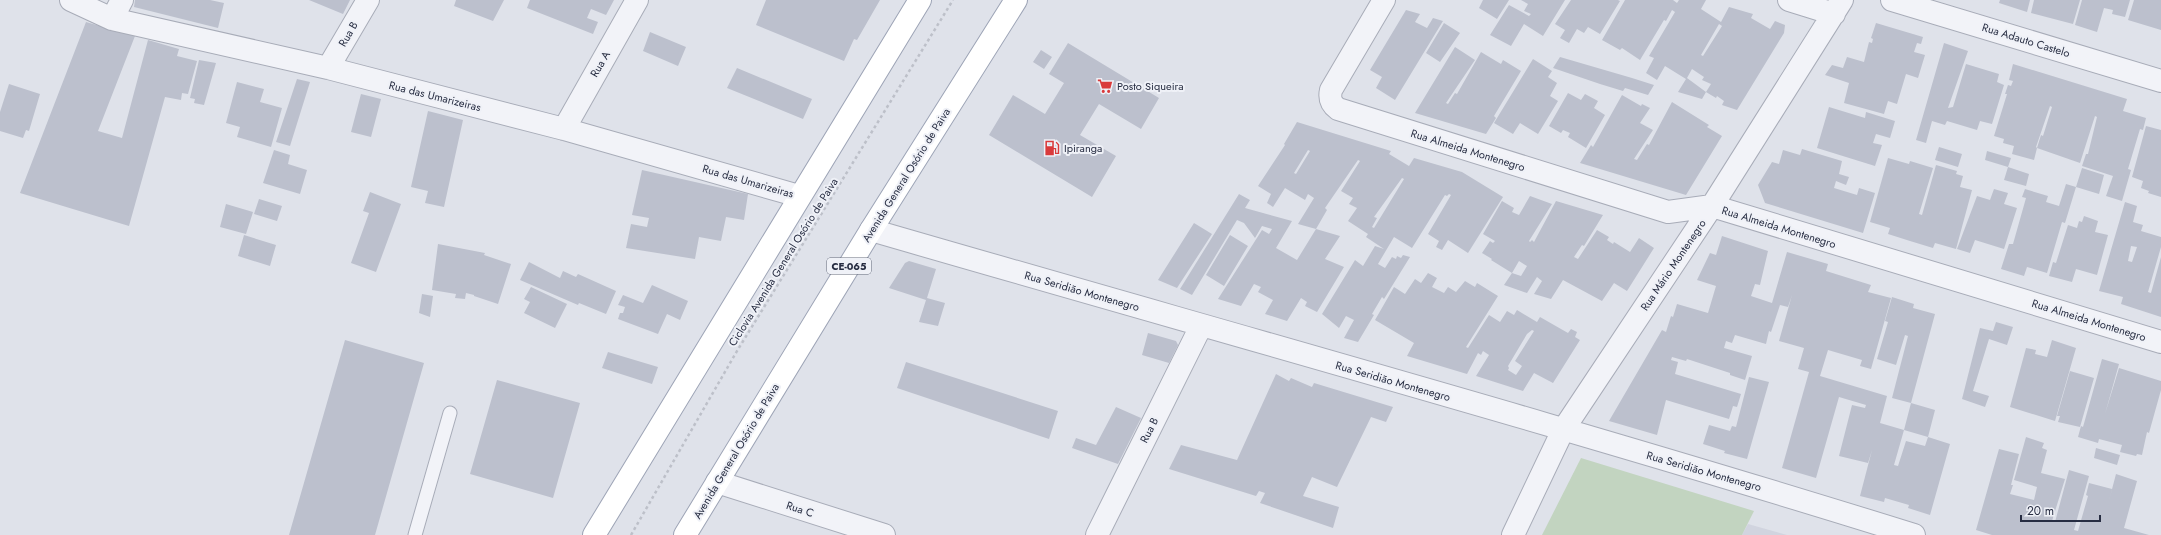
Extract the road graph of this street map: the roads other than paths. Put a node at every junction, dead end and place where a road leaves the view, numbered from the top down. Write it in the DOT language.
graph roads {
  1 [pos="71,0"];
  2 [pos="122,0"];
  3 [pos="368,0"];
  4 [pos="637,0"];
  5 [pos="920,0"];
  6 [pos="1016,0"];
  7 [pos="1384,0"];
  8 [pos="1788,0"];
  9 [pos="1892,0"];
  10 [pos="1838,7"];
  11 [pos="112,19"];
  12 [pos="328,68"];
  13 [pos="2161,81"];
  14 [pos="564,129"];
  15 [pos="799,196"];
  16 [pos="1712,206"];
  17 [pos="871,230"];
  18 [pos="1201,326"];
  19 [pos="2161,342"];
  20 [pos="450,413"];
  21 [pos="1563,430"];
  22 [pos="717,482"];
  23 [pos="415,535"];
  24 [pos="594,535"];
  25 [pos="685,535"];
  26 [pos="884,535"];
  27 [pos="1097,535"];
  28 [pos="1513,535"];
  29 [pos="1914,535"];
  1 -- 11 [label="street, Rua das Umarizeiras"];
  2 -- 11 [label="street"];
  3 -- 12 [label="street, Rua B"];
  4 -- 14 [label="street, Rua A"];
  5 -- 15 [label="main road"];
  6 -- 17 [label="main road, Avenida General Osório de Paiva / CE-065"];
  7 -- 16 [label="street, Rua Almeida Montenegro"];
  8 -- 10 [label="street"];
  9 -- 13 [label="street, Rua Adauto Castelo"];
  10 -- 16 [label="street, Rua Mário Montenegro"];
  11 -- 12 [label="street, Rua das Umarizeiras"];
  12 -- 14 [label="street, Rua das Umarizeiras"];
  14 -- 15 [label="street, Rua das Umarizeiras"];
  15 -- 24 [label="main road"];
  16 -- 19 [label="street, Rua Almeida Montenegro"];
  16 -- 21 [label="street, Rua Mário Montenegro"];
  17 -- 18 [label="street, Rua Seridião Montenegro"];
  17 -- 22 [label="main road, Avenida General Osório de Paiva / CE-065"];
  18 -- 21 [label="street, Rua Seridião Montenegro"];
  18 -- 27 [label="street, Rua B"];
  20 -- 23 [label="lane"];
  21 -- 28 [label="street, Rua Mário Montenegro"];
  21 -- 29 [label="street, Rua Seridião Montenegro"];
  22 -- 25 [label="main road, Avenida General Osório de Paiva / CE-065"];
  22 -- 26 [label="street, Rua C"];
}
